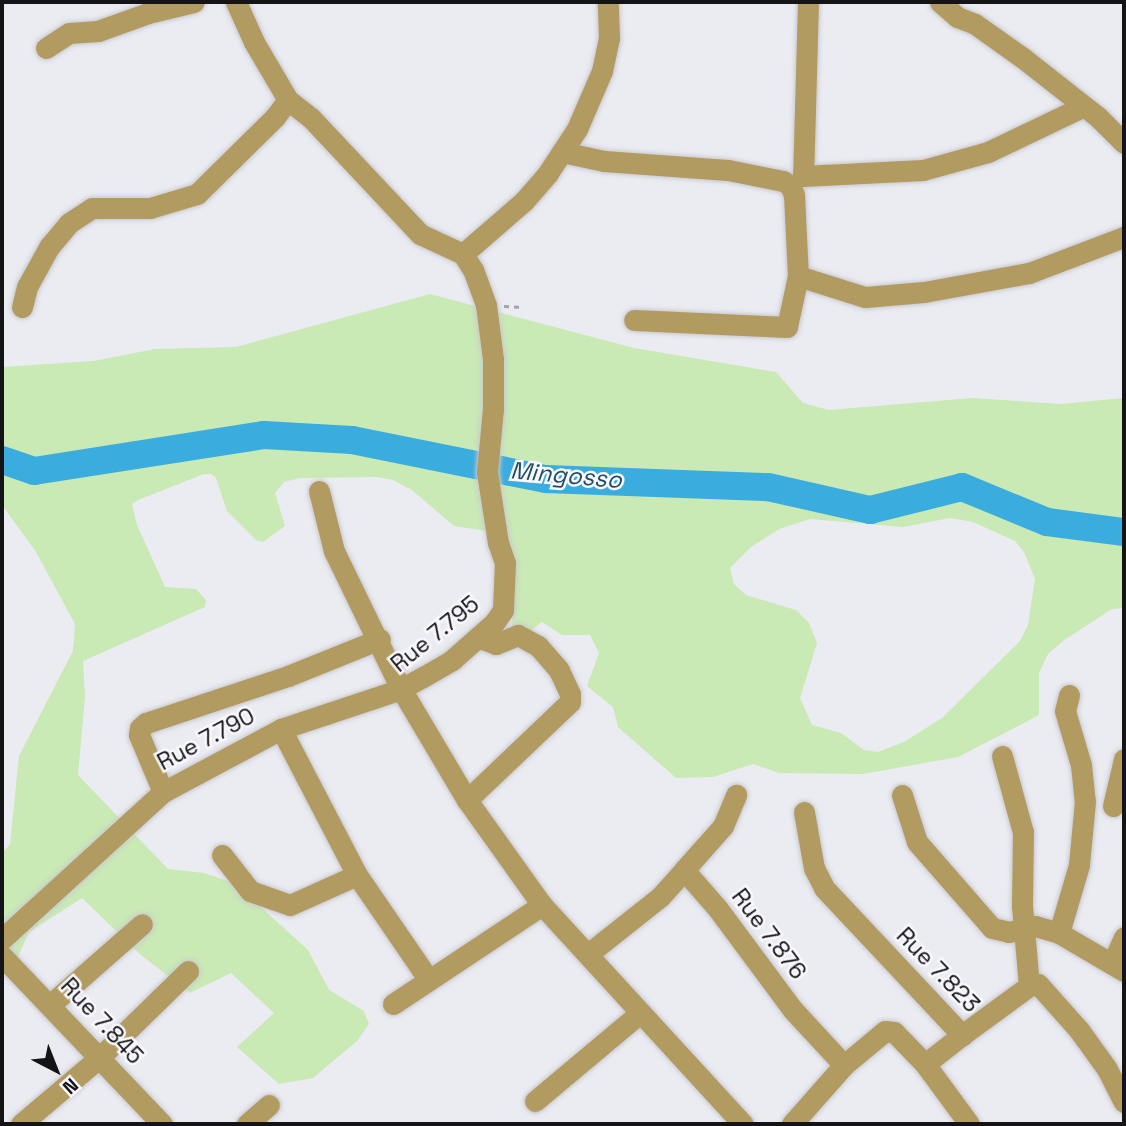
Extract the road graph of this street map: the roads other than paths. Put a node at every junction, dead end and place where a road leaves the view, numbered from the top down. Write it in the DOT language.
graph roads {
  1 [pos="194,2"];
  2 [pos="236,2"];
  3 [pos="608,2"];
  4 [pos="808,2"];
  5 [pos="940,2"];
  6 [pos="46,48"];
  7 [pos="288,100"];
  8 [pos="1084,106"];
  9 [pos="1124,144"];
  10 [pos="562,152"];
  11 [pos="1124,237"];
  12 [pos="463,254"];
  13 [pos="798,276"];
  14 [pos="22,307"];
  15 [pos="634,320"];
  16 [pos="319,491"];
  17 [pos="478,636"];
  18 [pos="380,639"];
  19 [pos="401,689"];
  20 [pos="1069,695"];
  21 [pos="281,729"];
  22 [pos="1002,756"];
  23 [pos="1124,759"];
  24 [pos="163,792"];
  25 [pos="736,795"];
  26 [pos="902,795"];
  27 [pos="467,800"];
  28 [pos="1085,801"];
  29 [pos="1118,808"];
  30 [pos="804,812"];
  31 [pos="222,855"];
  32 [pos="684,870"];
  33 [pos="357,875"];
  34 [pos="542,905"];
  35 [pos="142,923"];
  36 [pos="1024,930"];
  37 [pos="1059,933"];
  38 [pos="1124,937"];
  39 [pos="2,939"];
  40 [pos="588,954"];
  41 [pos="2,956"];
  42 [pos="1118,966"];
  43 [pos="188,971"];
  44 [pos="429,980"];
  45 [pos="1029,986"];
  46 [pos="51,1004"];
  47 [pos="393,1004"];
  48 [pos="640,1013"];
  49 [pos="962,1035"];
  50 [pos="100,1057"];
  51 [pos="925,1064"];
  52 [pos="844,1065"];
  53 [pos="535,1101"];
  54 [pos="1124,1102"];
  55 [pos="269,1105"];
  56 [pos="21,1124"];
  57 [pos="162,1124"];
  58 [pos="247,1124"];
  59 [pos="743,1124"];
  60 [pos="792,1124"];
  61 [pos="969,1124"];
  1 -- 6 [label="street"];
  2 -- 7 [label="street"];
  3 -- 10 [label="street"];
  4 -- 8 [label="street"];
  5 -- 8 [label="street"];
  7 -- 12 [label="street"];
  7 -- 14 [label="street"];
  8 -- 9 [label="street"];
  10 -- 12 [label="street"];
  10 -- 13 [label="street"];
  11 -- 13 [label="street"];
  12 -- 17 [label="street, Rue 7.795"];
  13 -- 15 [label="street"];
  16 -- 18 [label="street"];
  17 -- 19 [label="street, Rue 7.795"];
  17 -- 27 [label="street"];
  18 -- 19 [label="street"];
  18 -- 24 [label="street"];
  19 -- 21 [label="street, Rue 7.790"];
  19 -- 27 [label="street, Rue 7.795"];
  20 -- 28 [label="street"];
  21 -- 24 [label="street, Rue 7.790"];
  21 -- 33 [label="street"];
  22 -- 36 [label="street"];
  23 -- 29 [label="street"];
  24 -- 39 [label="street, Rue 7.790"];
  25 -- 32 [label="street"];
  26 -- 36 [label="street"];
  27 -- 34 [label="street, Rue 7.795"];
  28 -- 29 [label="street"];
  28 -- 37 [label="street"];
  30 -- 49 [label="street, Rue 7.823"];
  31 -- 33 [label="street"];
  32 -- 40 [label="street"];
  32 -- 52 [label="street, Rue 7.876"];
  33 -- 44 [label="street"];
  34 -- 40 [label="street, Rue 7.795"];
  34 -- 44 [label="street"];
  35 -- 46 [label="street"];
  36 -- 37 [label="street"];
  36 -- 45 [label="street"];
  37 -- 42 [label="street"];
  38 -- 42 [label="street"];
  40 -- 48 [label="street, Rue 7.795"];
  41 -- 46 [label="street, Rue 7.845"];
  43 -- 50 [label="street"];
  44 -- 47 [label="street"];
  45 -- 49 [label="street, Rue 7.823"];
  45 -- 54 [label="street"];
  46 -- 50 [label="street, Rue 7.845"];
  48 -- 53 [label="street"];
  48 -- 59 [label="street, Rue 7.795"];
  49 -- 51 [label="street"];
  50 -- 56 [label="street"];
  50 -- 57 [label="street, Rue 7.845"];
  51 -- 52 [label="street"];
  51 -- 61 [label="street"];
  52 -- 60 [label="street"];
  55 -- 58 [label="street"];
}
